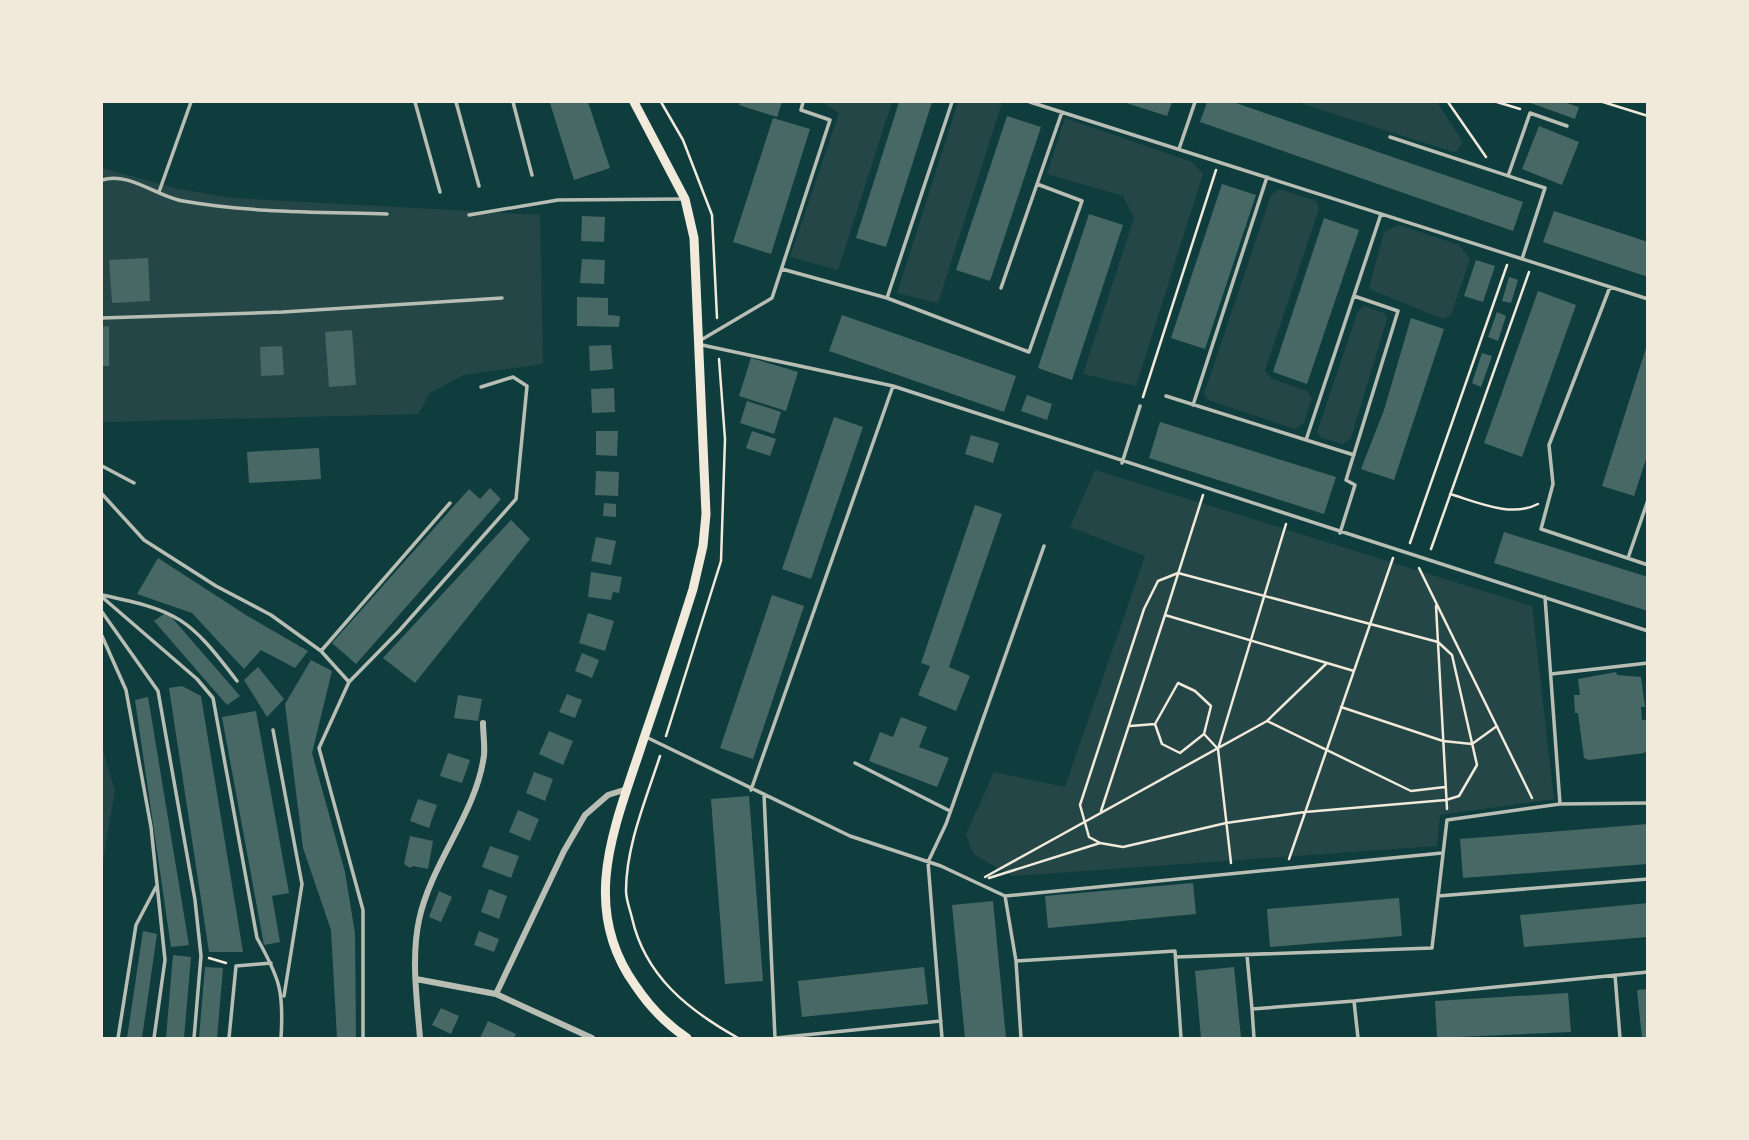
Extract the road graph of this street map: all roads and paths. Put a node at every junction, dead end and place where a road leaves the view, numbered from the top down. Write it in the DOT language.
graph roads {
  1 [pos="191,102"];
  2 [pos="415,102"];
  3 [pos="456,102"];
  4 [pos="513,102"];
  5 [pos="634,102"];
  6 [pos="661,102"];
  7 [pos="803,102"];
  8 [pos="953,102"];
  9 [pos="1030,102"];
  10 [pos="1195,102"];
  11 [pos="1448,102"];
  12 [pos="1497,102"];
  13 [pos="1603,102"];
  14 [pos="1062,112"];
  15 [pos="1530,113"];
  16 [pos="1647,116"];
  17 [pos="1567,126"];
  18 [pos="1390,137"];
  19 [pos="1179,149"];
  20 [pos="1219,162"];
  21 [pos="1496,172"];
  22 [pos="532,176"];
  23 [pos="1508,176"];
  24 [pos="1267,177"];
  25 [pos="102,180"];
  26 [pos="1037,184"];
  27 [pos="479,186"];
  28 [pos="159,192"];
  29 [pos="440,192"];
  30 [pos="685,199"];
  31 [pos="387,214"];
  32 [pos="1381,214"];
  33 [pos="468,215"];
  34 [pos="1510,255"];
  35 [pos="1522,259"];
  36 [pos="1532,262"];
  37 [pos="782,269"];
  38 [pos="1609,287"];
  39 [pos="1001,288"];
  40 [pos="1354,296"];
  41 [pos="502,298"];
  42 [pos="887,298"];
  43 [pos="1647,299"];
  44 [pos="102,318"];
  45 [pos="718,329"];
  46 [pos="696,343"];
  47 [pos="718,349"];
  48 [pos="893,386"];
  49 [pos="481,387"];
  50 [pos="1166,396"];
  51 [pos="1193,405"];
  52 [pos="1140,406"];
  53 [pos="1306,440"];
  54 [pos="1354,455"];
  55 [pos="1122,463"];
  56 [pos="102,466"];
  57 [pos="134,483"];
  58 [pos="1205,490"];
  59 [pos="102,494"];
  60 [pos="1450,494"];
  61 [pos="1550,497"];
  62 [pos="1647,500"];
  63 [pos="450,503"];
  64 [pos="1288,517"];
  65 [pos="1339,533"];
  66 [pos="1044,546"];
  67 [pos="1395,551"];
  68 [pos="1406,554"];
  69 [pos="1413,556"];
  70 [pos="1628,558"];
  71 [pos="1427,561"];
  72 [pos="1647,565"];
  73 [pos="1178,573"];
  74 [pos="102,596"];
  75 [pos="1264,597"];
  76 [pos="1545,597"];
  77 [pos="1436,602"];
  78 [pos="102,612"];
  79 [pos="1165,615"];
  80 [pos="1370,624"];
  81 [pos="1647,631"];
  82 [pos="102,636"];
  83 [pos="1251,641"];
  84 [pos="1438,642"];
  85 [pos="321,651"];
  86 [pos="1327,663"];
  87 [pos="1647,663"];
  88 [pos="1354,671"];
  89 [pos="1551,674"];
  90 [pos="237,681"];
  91 [pos="349,682"];
  92 [pos="1341,707"];
  93 [pos="1267,721"];
  94 [pos="483,723"];
  95 [pos="1155,724"];
  96 [pos="1497,726"];
  97 [pos="1129,727"];
  98 [pos="273,730"];
  99 [pos="1204,734"];
  100 [pos="645,736"];
  101 [pos="1443,741"];
  102 [pos="1472,744"];
  103 [pos="663,746"];
  104 [pos="1218,749"];
  105 [pos="1326,750"];
  106 [pos="855,762"];
  107 [pos="1445,787"];
  108 [pos="627,789"];
  109 [pos="751,790"];
  110 [pos="764,794"];
  111 [pos="1446,800"];
  112 [pos="1647,803"];
  113 [pos="1560,804"];
  114 [pos="1536,807"];
  115 [pos="950,811"];
  116 [pos="1305,812"];
  117 [pos="1100,814"];
  118 [pos="1447,820"];
  119 [pos="1084,823"];
  120 [pos="1226,823"];
  121 [pos="1100,843"];
  122 [pos="1443,853"];
  123 [pos="928,862"];
  124 [pos="1285,869"];
  125 [pos="1232,874"];
  126 [pos="1647,879"];
  127 [pos="976,882"];
  128 [pos="157,886"];
  129 [pos="1005,896"];
  130 [pos="1438,896"];
  131 [pos="1247,954"];
  132 [pos="201,956"];
  133 [pos="1175,957"];
  134 [pos="1016,961"];
  135 [pos="271,963"];
  136 [pos="236,966"];
  137 [pos="1647,972"];
  138 [pos="1615,975"];
  139 [pos="416,979"];
  140 [pos="496,995"];
  141 [pos="284,998"];
  142 [pos="1354,1001"];
  143 [pos="1252,1009"];
  144 [pos="941,1021"];
  145 [pos="118,1038"];
  146 [pos="154,1038"];
  147 [pos="194,1038"];
  148 [pos="229,1038"];
  149 [pos="281,1038"];
  150 [pos="363,1038"];
  151 [pos="419,1038"];
  152 [pos="592,1038"];
  153 [pos="687,1038"];
  154 [pos="738,1038"];
  155 [pos="775,1038"];
  156 [pos="942,1038"];
  157 [pos="1021,1038"];
  158 [pos="1181,1038"];
  159 [pos="1254,1038"];
  160 [pos="1358,1038"];
  161 [pos="1620,1038"];
  1 -- 28 [label="lane"];
  2 -- 29 [label="lane"];
  3 -- 27 [label="lane"];
  4 -- 22 [label="lane"];
  5 -- 30 [label="main road"];
  6 -- 45 [label="path"];
  7 -- 37 [label="lane"];
  8 -- 42 [label="lane"];
  9 -- 14 [label="lane"];
  10 -- 19 [label="lane"];
  11 -- 21 [label="path"];
  12 -- 15 [label="path"];
  13 -- 16 [label="path"];
  14 -- 19 [label="lane"];
  14 -- 26 [label="lane"];
  15 -- 17 [label="lane"];
  15 -- 23 [label="lane"];
  18 -- 21 [label="lane"];
  19 -- 20 [label="lane"];
  20 -- 24 [label="lane"];
  20 -- 52 [label="path"];
  21 -- 23 [label="lane"];
  23 -- 35 [label="lane"];
  24 -- 32 [label="lane"];
  24 -- 51 [label="lane"];
  25 -- 28 [label="lane"];
  26 -- 39 [label="lane"];
  26 -- 42 [label="lane"];
  28 -- 31 [label="lane"];
  30 -- 33 [label="lane"];
  30 -- 46 [label="main road"];
  32 -- 34 [label="lane"];
  32 -- 40 [label="lane"];
  34 -- 35 [label="lane"];
  34 -- 68 [label="path"];
  35 -- 36 [label="lane"];
  36 -- 38 [label="lane"];
  36 -- 60 [label="path"];
  37 -- 42 [label="lane"];
  37 -- 45 [label="lane"];
  38 -- 43 [label="lane"];
  38 -- 61 [label="lane"];
  40 -- 53 [label="lane"];
  40 -- 54 [label="lane"];
  41 -- 44 [label="lane"];
  45 -- 46 [label="lane"];
  46 -- 47 [label="lane"];
  46 -- 100 [label="main road"];
  47 -- 48 [label="lane"];
  47 -- 103 [label="path"];
  48 -- 55 [label="lane"];
  48 -- 109 [label="lane"];
  49 -- 91 [label="lane"];
  50 -- 51 [label="lane"];
  51 -- 53 [label="lane"];
  52 -- 55 [label="lane"];
  53 -- 54 [label="lane"];
  54 -- 65 [label="lane"];
  55 -- 58 [label="lane"];
  56 -- 57 [label="lane"];
  58 -- 64 [label="lane"];
  58 -- 73 [label="path"];
  59 -- 85 [label="lane"];
  60 -- 61 [label="path"];
  60 -- 71 [label="path"];
  61 -- 70 [label="lane"];
  62 -- 70 [label="lane"];
  63 -- 85 [label="lane"];
  64 -- 65 [label="lane"];
  64 -- 75 [label="path"];
  65 -- 67 [label="lane"];
  66 -- 115 [label="lane"];
  67 -- 68 [label="lane"];
  67 -- 80 [label="path"];
  68 -- 69 [label="lane"];
  69 -- 71 [label="lane"];
  69 -- 77 [label="path"];
  70 -- 72 [label="lane"];
  71 -- 76 [label="lane"];
  73 -- 75 [label="path"];
  73 -- 79 [label="path"];
  73 -- 119 [label="path"];
  74 -- 90 [label="lane"];
  74 -- 135 [label="lane"];
  75 -- 80 [label="path"];
  75 -- 83 [label="path"];
  76 -- 81 [label="lane"];
  76 -- 89 [label="lane"];
  77 -- 84 [label="path"];
  77 -- 96 [label="path"];
  78 -- 132 [label="lane"];
  79 -- 83 [label="path"];
  79 -- 97 [label="path"];
  80 -- 84 [label="path"];
  80 -- 88 [label="path"];
  82 -- 128 [label="lane"];
  83 -- 86 [label="path"];
  83 -- 104 [label="path"];
  84 -- 101 [label="path"];
  84 -- 102 [label="path"];
  85 -- 91 [label="lane"];
  86 -- 88 [label="path"];
  86 -- 93 [label="path"];
  87 -- 89 [label="lane"];
  88 -- 92 [label="path"];
  89 -- 113 [label="lane"];
  91 -- 150 [label="lane"];
  92 -- 101 [label="path"];
  92 -- 105 [label="path"];
  93 -- 104 [label="path"];
  93 -- 105 [label="path"];
  94 -- 139 [label="street"];
  95 -- 97 [label="path"];
  95 -- 99 [label="path"];
  95 -- 99 [label="path"];
  96 -- 102 [label="path"];
  96 -- 114 [label="path"];
  97 -- 117 [label="path"];
  98 -- 141 [label="lane"];
  99 -- 104 [label="path"];
  100 -- 103 [label="lane"];
  100 -- 108 [label="main road"];
  101 -- 102 [label="path"];
  101 -- 107 [label="path"];
  102 -- 111 [label="path"];
  103 -- 109 [label="lane"];
  103 -- 154 [label="path"];
  104 -- 117 [label="path"];
  104 -- 120 [label="path"];
  105 -- 107 [label="path"];
  105 -- 116 [label="path"];
  106 -- 115 [label="lane"];
  107 -- 111 [label="path"];
  108 -- 140 [label="street"];
  108 -- 153 [label="main road"];
  109 -- 110 [label="lane"];
  110 -- 123 [label="lane"];
  110 -- 155 [label="lane"];
  111 -- 116 [label="path"];
  111 -- 118 [label="path"];
  112 -- 113 [label="lane"];
  113 -- 114 [label="lane"];
  114 -- 118 [label="lane"];
  115 -- 123 [label="lane"];
  116 -- 120 [label="path"];
  116 -- 124 [label="path"];
  117 -- 119 [label="path"];
  118 -- 122 [label="lane"];
  119 -- 121 [label="path"];
  119 -- 127 [label="path"];
  120 -- 121 [label="path"];
  120 -- 125 [label="path"];
  121 -- 127 [label="path"];
  122 -- 124 [label="lane"];
  122 -- 130 [label="lane"];
  123 -- 127 [label="lane"];
  123 -- 144 [label="lane"];
  124 -- 125 [label="lane"];
  125 -- 129 [label="lane"];
  126 -- 130 [label="lane"];
  127 -- 129 [label="lane"];
  128 -- 145 [label="lane"];
  128 -- 146 [label="lane"];
  129 -- 134 [label="lane"];
  130 -- 131 [label="lane"];
  131 -- 133 [label="lane"];
  131 -- 143 [label="lane"];
  132 -- 136 [label="path"];
  132 -- 147 [label="lane"];
  133 -- 134 [label="lane"];
  133 -- 158 [label="lane"];
  134 -- 157 [label="lane"];
  135 -- 136 [label="lane"];
  135 -- 141 [label="lane"];
  136 -- 148 [label="lane"];
  137 -- 138 [label="lane"];
  138 -- 142 [label="lane"];
  138 -- 161 [label="lane"];
  139 -- 140 [label="street"];
  139 -- 151 [label="street"];
  140 -- 152 [label="street"];
  141 -- 149 [label="lane"];
  142 -- 143 [label="lane"];
  142 -- 160 [label="lane"];
  143 -- 159 [label="lane"];
  144 -- 155 [label="lane"];
  144 -- 156 [label="lane"];
}
